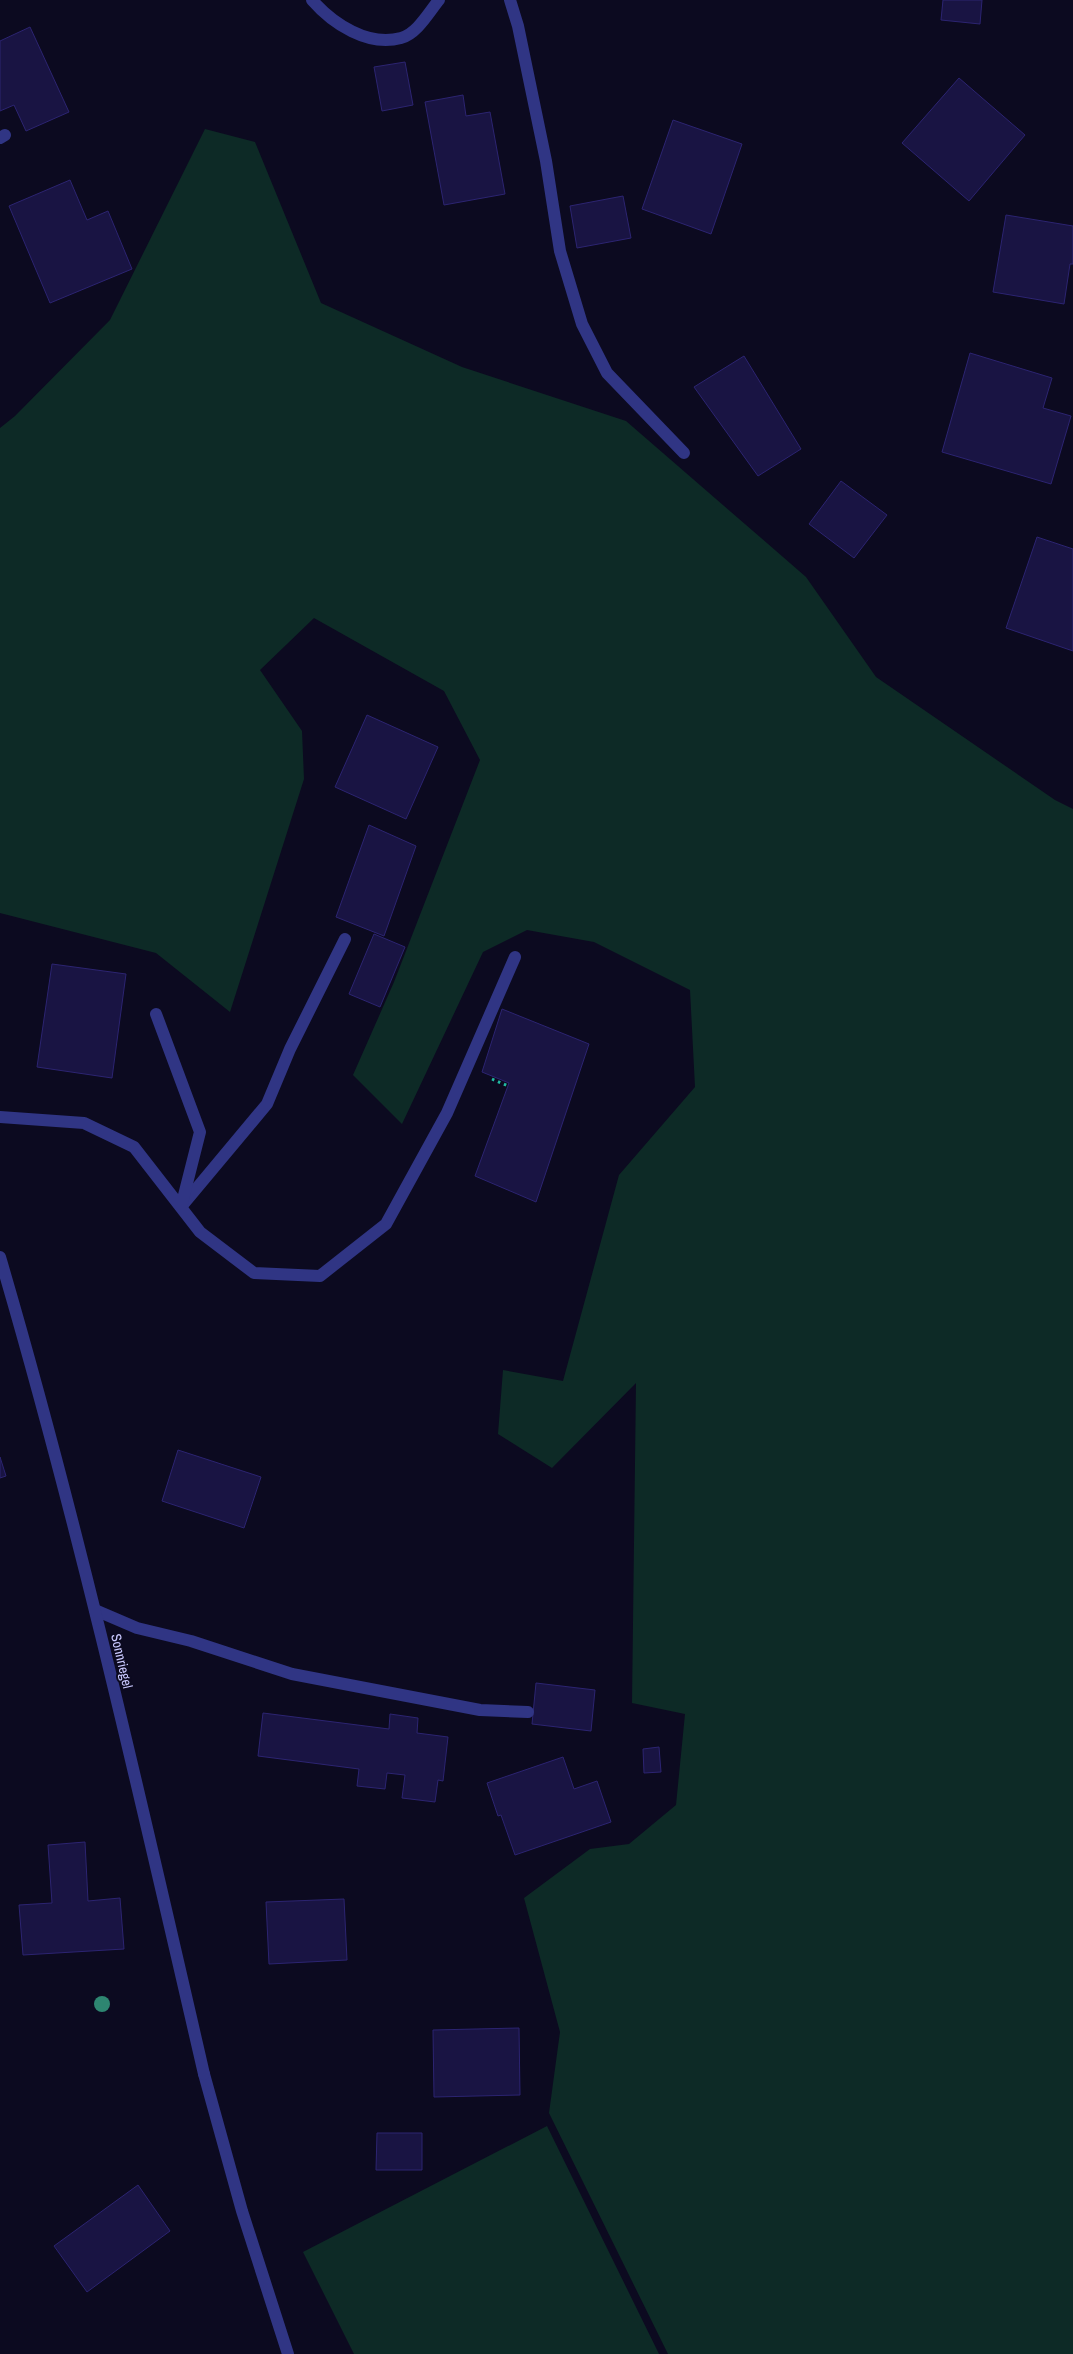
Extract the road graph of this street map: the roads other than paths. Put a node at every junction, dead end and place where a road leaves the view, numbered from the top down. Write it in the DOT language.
graph roads {
  1 [pos="312,0"];
  2 [pos="439,0"];
  3 [pos="510,0"];
  4 [pos="684,453"];
  5 [pos="345,939"];
  6 [pos="515,956"];
  7 [pos="156,1014"];
  8 [pos="0,1117"];
  9 [pos="181,1207"];
  10 [pos="0,1257"];
  11 [pos="95,1610"];
  12 [pos="528,1712"];
  13 [pos="288,2354"];
  1 -- 2 [label="street"];
  3 -- 4 [label="street"];
  5 -- 9 [label="street"];
  6 -- 9 [label="street"];
  7 -- 9 [label="street"];
  8 -- 9 [label="street"];
  10 -- 11 [label="street, Sonnriegel"];
  11 -- 12 [label="street"];
  11 -- 13 [label="street, Sonnriegel"];
}
